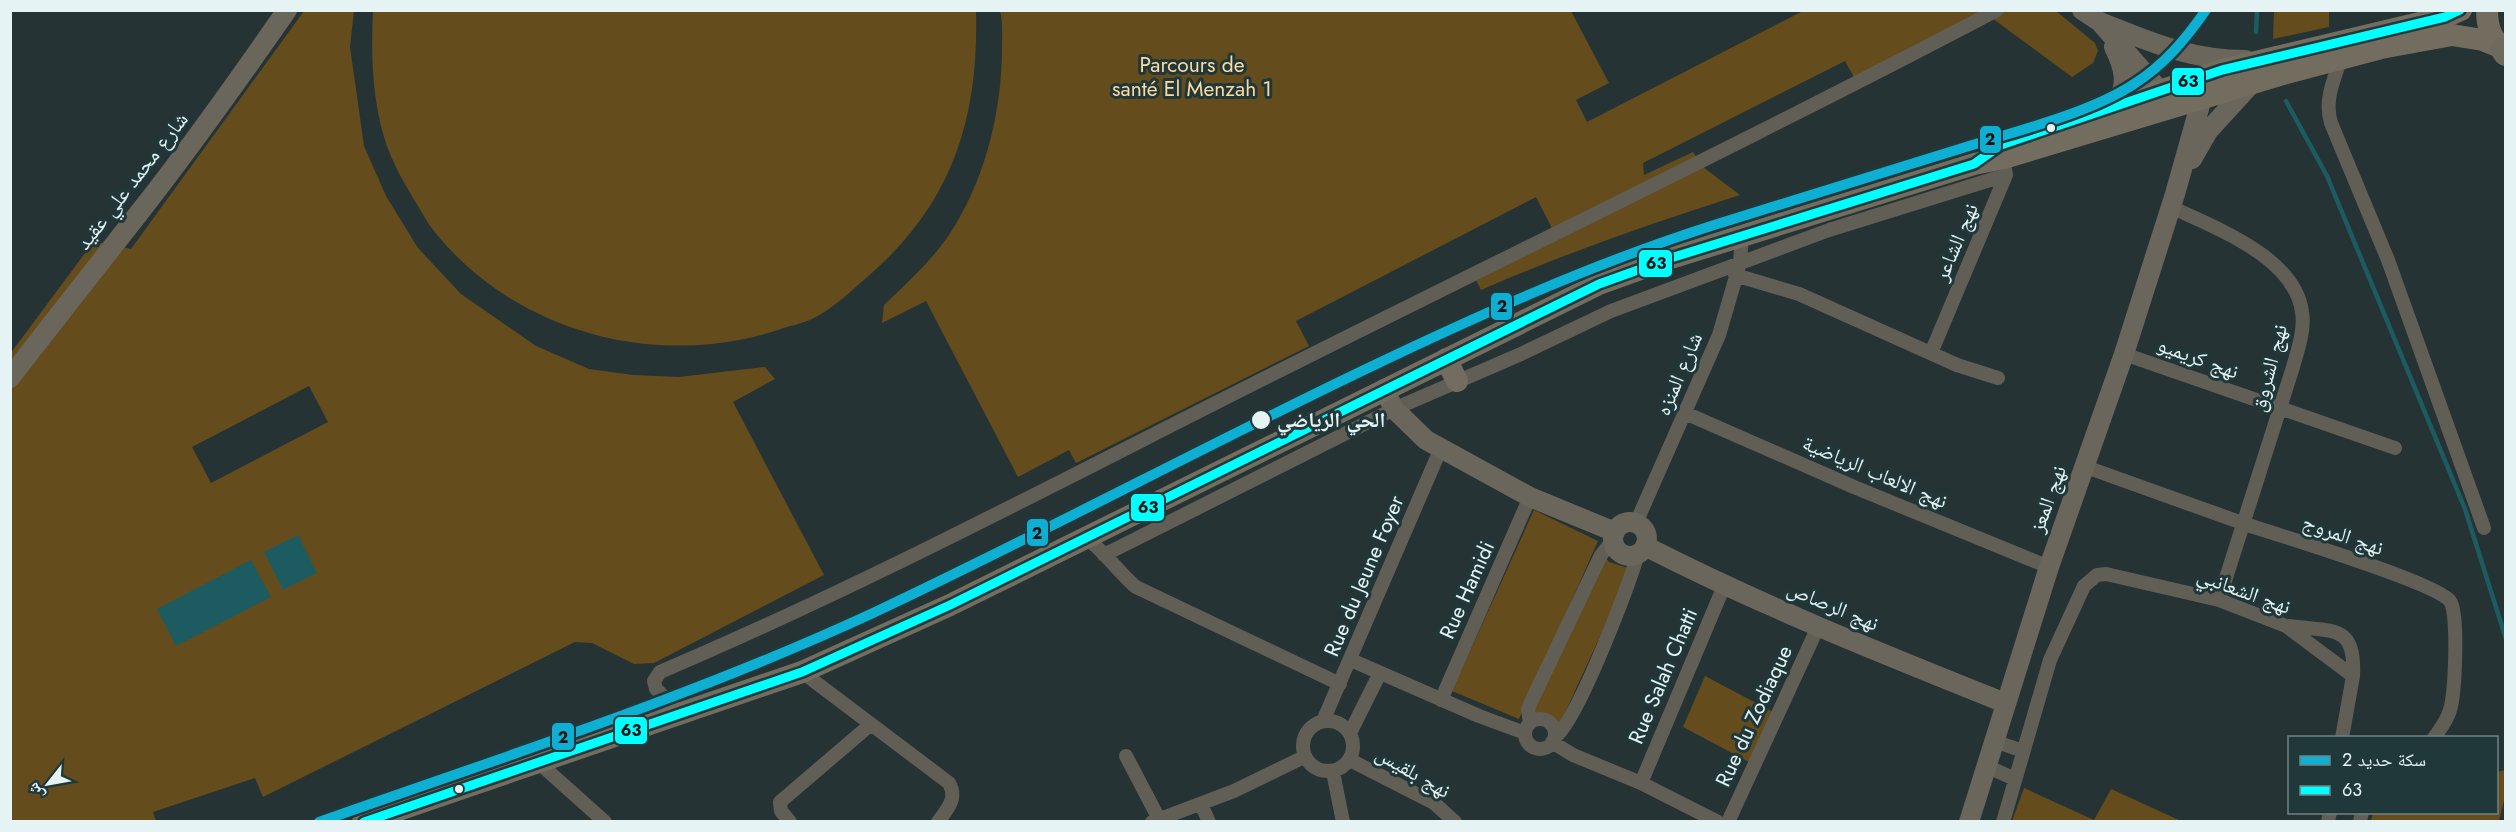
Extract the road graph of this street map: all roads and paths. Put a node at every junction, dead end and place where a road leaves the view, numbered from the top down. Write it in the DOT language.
graph roads {
  1 [pos="287,10"];
  2 [pos="1997,10"];
  3 [pos="2461,10"];
  4 [pos="2487,10"];
  5 [pos="2091,16"];
  6 [pos="2504,50"];
  7 [pos="2287,55"];
  8 [pos="2341,58"];
  9 [pos="2222,70"];
  10 [pos="2251,84"];
  11 [pos="2202,98"];
  12 [pos="2167,99"];
  13 [pos="2116,106"];
  14 [pos="2004,159"];
  15 [pos="2173,200"];
  16 [pos="1742,236"];
  17 [pos="1737,269"];
  18 [pos="1931,353"];
  19 [pos="2124,354"];
  20 [pos="1446,359"];
  21 [pos="10,378"];
  22 [pos="1998,378"];
  23 [pos="1457,381"];
  24 [pos="1384,389"];
  25 [pos="1394,409"];
  26 [pos="2281,410"];
  27 [pos="1685,413"];
  28 [pos="1441,448"];
  29 [pos="2394,448"];
  30 [pos="2086,467"];
  31 [pos="1530,497"];
  32 [pos="1636,523"];
  33 [pos="2243,523"];
  34 [pos="2484,528"];
  35 [pos="1614,536"];
  36 [pos="1085,537"];
  37 [pos="1642,550"];
  38 [pos="1104,555"];
  39 [pos="2049,567"];
  40 [pos="1724,586"];
  41 [pos="2219,600"];
  42 [pos="2286,626"];
  43 [pos="1818,627"];
  44 [pos="1351,660"];
  45 [pos="802,672"];
  46 [pos="1380,673"];
  47 [pos="2353,676"];
  48 [pos="1340,684"];
  49 [pos="1441,700"];
  50 [pos="2005,703"];
  51 [pos="681,714"];
  52 [pos="1323,721"];
  53 [pos="870,725"];
  54 [pos="1528,728"];
  55 [pos="1350,733"];
  56 [pos="2342,736"];
  57 [pos="2435,736"];
  58 [pos="1554,739"];
  59 [pos="1994,741"];
  60 [pos="2023,751"];
  61 [pos="1126,756"];
  62 [pos="1304,757"];
  63 [pos="1350,760"];
  64 [pos="537,762"];
  65 [pos="1986,766"];
  66 [pos="1333,772"];
  67 [pos="2015,779"];
  68 [pos="1641,783"];
  69 [pos="1201,804"];
  70 [pos="1696,816"];
  71 [pos="1156,820"];
  72 [pos="1207,821"];
  73 [pos="363,822"];
  74 [pos="605,822"];
  75 [pos="790,822"];
  76 [pos="938,822"];
  77 [pos="1343,822"];
  78 [pos="1455,822"];
  79 [pos="1718,822"];
  80 [pos="1728,822"];
  81 [pos="1969,822"];
  82 [pos="2003,822"];
  1 -- 21 [label="street, شارع محمد علي عقيد"];
  2 -- 51 [label="street"];
  3 -- 7 [label="main road"];
  4 -- 6 [label="main road"];
  5 -- 7 [label="street"];
  5 -- 12 [label="street"];
  5 -- 13 [label="street"];
  6 -- 8 [label="main road"];
  7 -- 9 [label="main road"];
  8 -- 10 [label="main road"];
  8 -- 34 [label="street"];
  9 -- 11 [label="street, نهج المعز"];
  9 -- 12 [label="main road"];
  10 -- 11 [label="main road"];
  10 -- 15 [label="street, نهج المعز"];
  11 -- 12 [label="main road"];
  11 -- 15 [label="street, نهج المعز"];
  12 -- 13 [label="main road"];
  12 -- 14 [label="main road"];
  13 -- 14 [label="main road"];
  14 -- 16 [label="main road"];
  14 -- 17 [label="street"];
  14 -- 18 [label="street, نهج الشاعر"];
  15 -- 19 [label="street, نهج المعز"];
  15 -- 26 [label="street, نهج الشروق"];
  16 -- 17 [label="street, شارع المنزه"];
  16 -- 20 [label="main road"];
  17 -- 18 [label="street"];
  17 -- 23 [label="street"];
  17 -- 27 [label="street, شارع المنزه"];
  18 -- 22 [label="street"];
  19 -- 26 [label="street, نهج كريميو"];
  19 -- 30 [label="street, نهج المعز"];
  20 -- 23 [label="main road"];
  20 -- 24 [label="main road"];
  23 -- 25 [label="street"];
  24 -- 25 [label="street, نهج الرصاص"];
  24 -- 36 [label="main road"];
  25 -- 28 [label="street, نهج الرصاص"];
  25 -- 38 [label="street"];
  26 -- 29 [label="street, نهج كريميو"];
  26 -- 33 [label="street, نهج الشروق"];
  27 -- 32 [label="street, شارع المنزه"];
  27 -- 39 [label="street, نهج الالعاب الرياضية"];
  28 -- 31 [label="street, نهج الرصاص"];
  28 -- 44 [label="street, Rue du Jeune Foyer"];
  30 -- 33 [label="street, نهج المروج"];
  30 -- 39 [label="street, نهج المعز"];
  31 -- 35 [label="street, نهج الرصاص"];
  31 -- 49 [label="street, Rue Hamidi"];
  32 -- 35 [label="street"];
  32 -- 37 [label="street"];
  33 -- 41 [label="street, نهج الشروق"];
  33 -- 57 [label="street, نهج المروج"];
  35 -- 37 [label="street, نهج الرصاص"];
  35 -- 54 [label="street"];
  36 -- 38 [label="street"];
  36 -- 45 [label="main road"];
  37 -- 40 [label="street, نهج الرصاص"];
  37 -- 58 [label="street"];
  38 -- 48 [label="street"];
  39 -- 50 [label="street, نهج المعز"];
  40 -- 43 [label="street, نهج الرصاص"];
  40 -- 68 [label="street, Rue Salah Chatti"];
  41 -- 42 [label="street, نهج الشعانبي"];
  41 -- 60 [label="street, نهج الشعانبي"];
  42 -- 47 [label="street, نهج الشعانبي"];
  42 -- 47 [label="street"];
  43 -- 50 [label="street, نهج الرصاص"];
  43 -- 80 [label="street, Rue du Zodiaque"];
  44 -- 46 [label="street"];
  44 -- 48 [label="street, Rue du Jeune Foyer"];
  45 -- 51 [label="main road"];
  45 -- 53 [label="street"];
  46 -- 49 [label="street"];
  46 -- 55 [label="street"];
  47 -- 56 [label="street"];
  48 -- 52 [label="street, Rue du Jeune Foyer"];
  49 -- 54 [label="street"];
  50 -- 59 [label="street, نهج المعز"];
  51 -- 64 [label="main road"];
  52 -- 55 [label="street"];
  52 -- 62 [label="street"];
  53 -- 75 [label="street"];
  53 -- 76 [label="street"];
  54 -- 58 [label="street"];
  54 -- 58 [label="street"];
  55 -- 63 [label="street"];
  58 -- 68 [label="street"];
  59 -- 60 [label="street"];
  59 -- 65 [label="street, نهج المعز"];
  60 -- 67 [label="street"];
  61 -- 71 [label="street"];
  62 -- 66 [label="street"];
  62 -- 69 [label="street"];
  63 -- 66 [label="street"];
  63 -- 78 [label="street, نهج بلقيس"];
  64 -- 73 [label="main road"];
  64 -- 74 [label="street"];
  65 -- 67 [label="street"];
  65 -- 81 [label="street, نهج المعز"];
  66 -- 77 [label="street"];
  67 -- 82 [label="street"];
  68 -- 70 [label="street"];
  69 -- 71 [label="street"];
  69 -- 72 [label="street"];
  70 -- 79 [label="street"];
}
